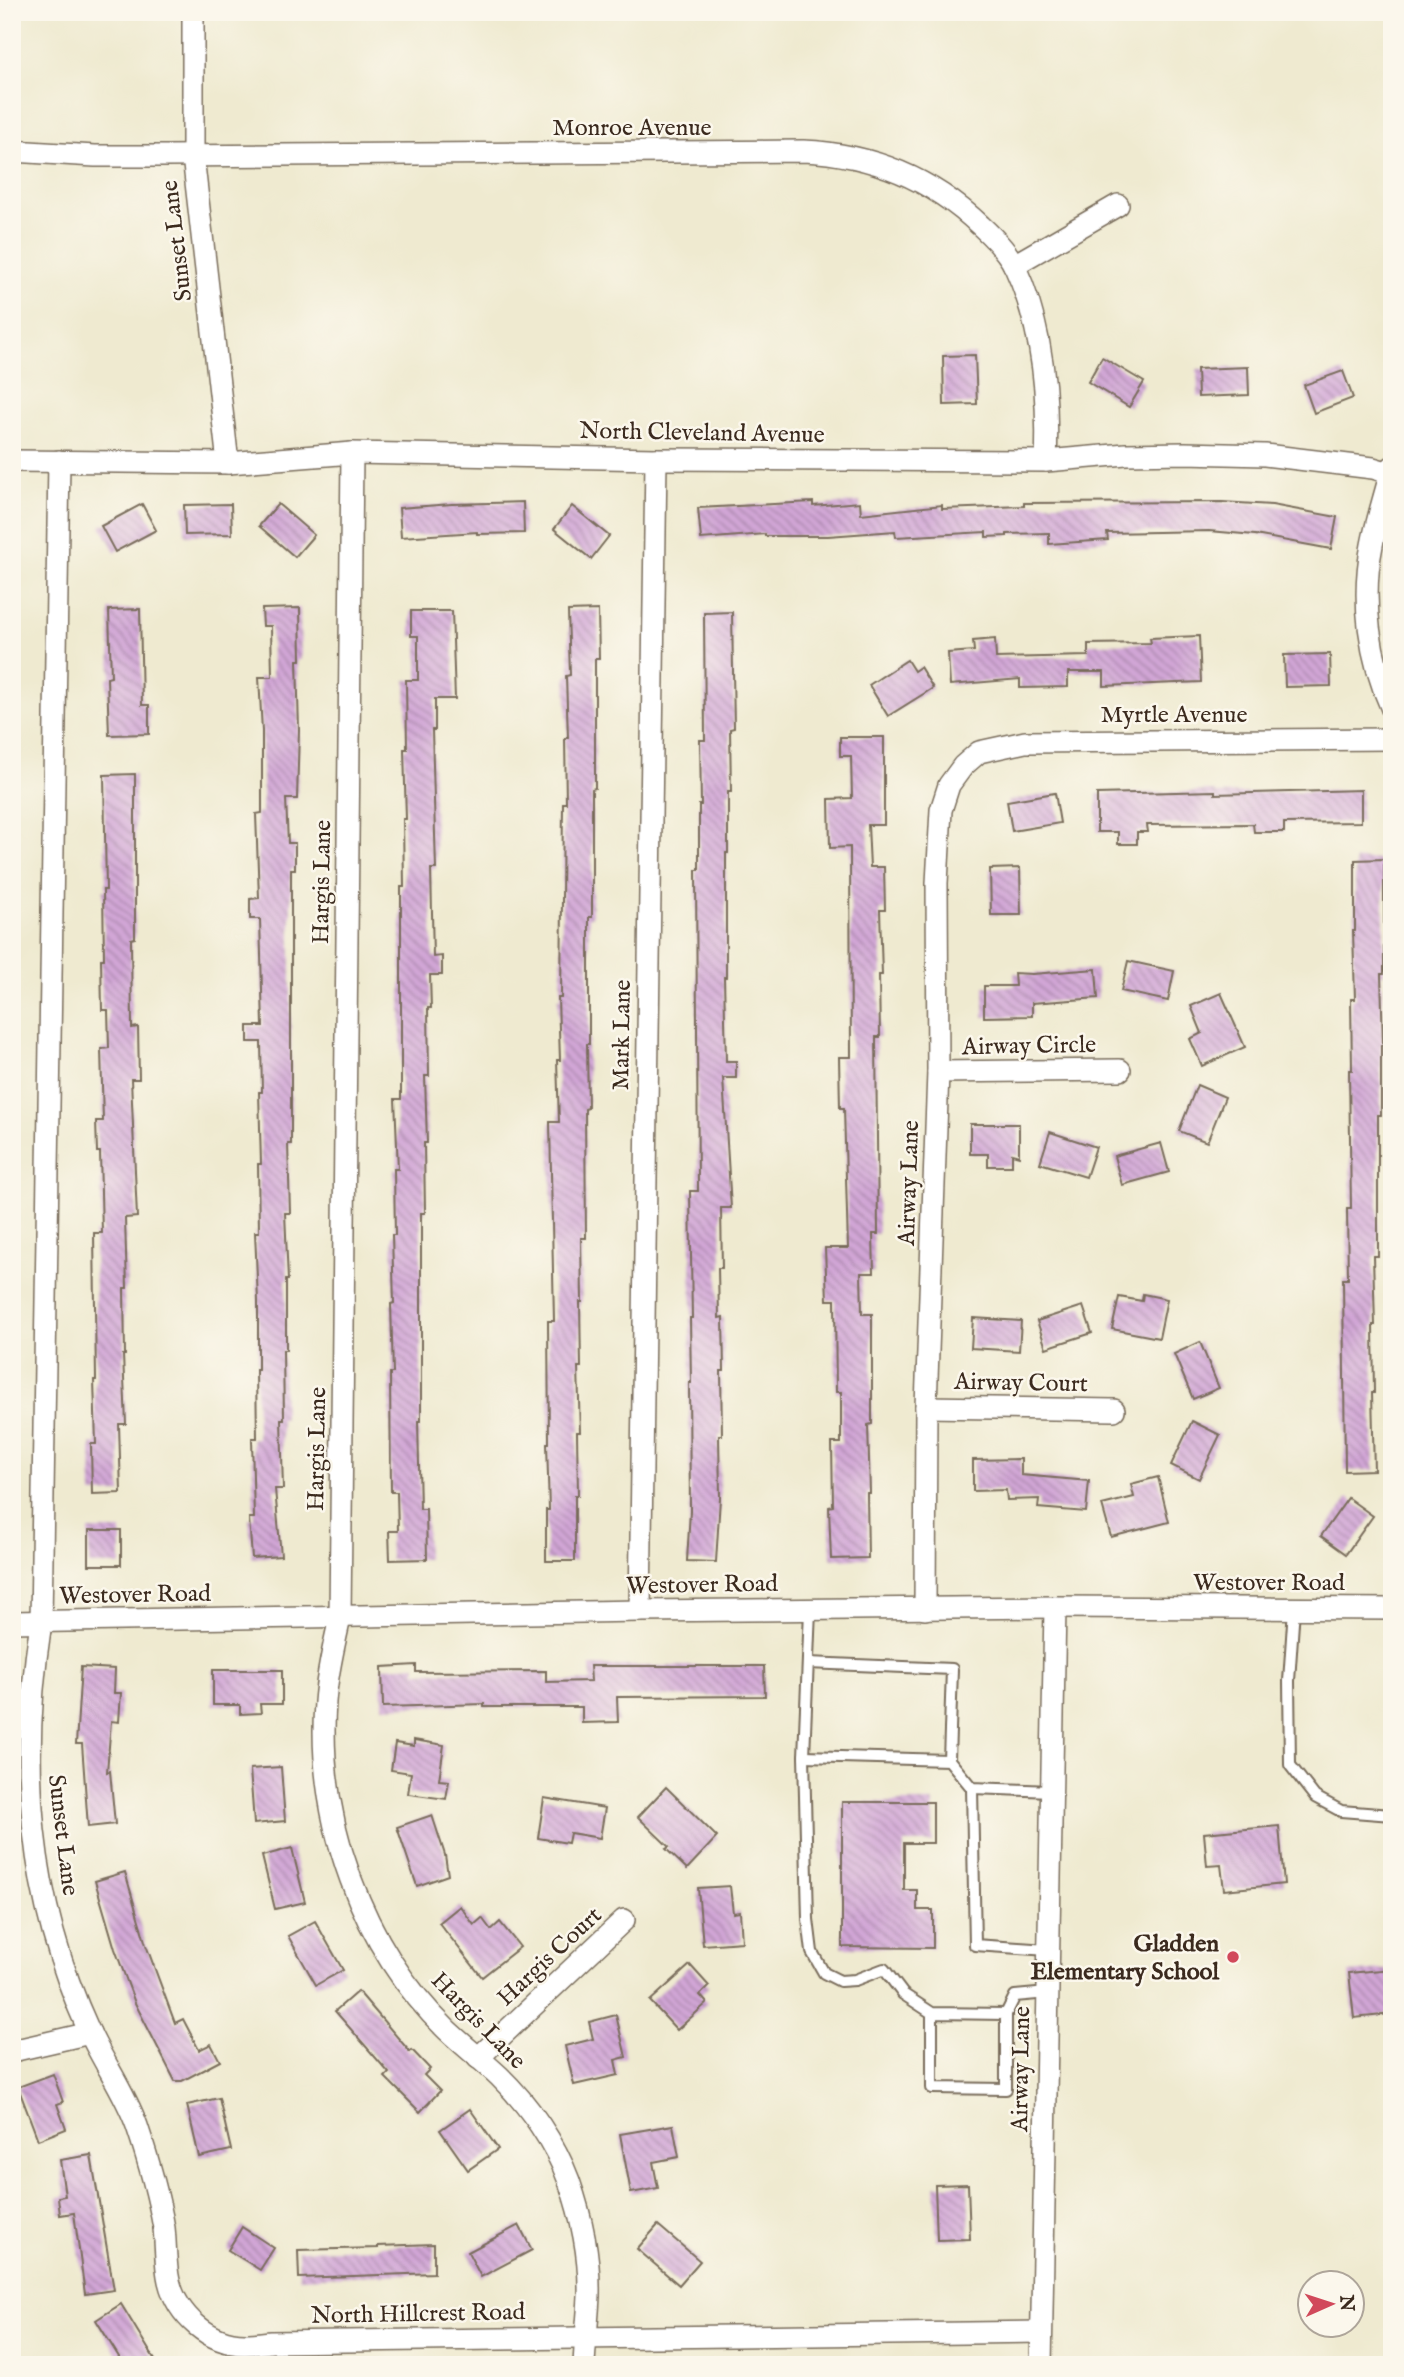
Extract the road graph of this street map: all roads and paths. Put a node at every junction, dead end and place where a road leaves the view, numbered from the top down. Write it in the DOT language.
graph roads {
  1 [pos="193,12"];
  2 [pos="12,151"];
  3 [pos="193,156"];
  4 [pos="1118,205"];
  5 [pos="1014,265"];
  6 [pos="352,453"];
  7 [pos="656,459"];
  8 [pos="12,461"];
  9 [pos="59,461"];
  10 [pos="1046,461"];
  11 [pos="228,463"];
  12 [pos="1391,470"];
  13 [pos="1392,709"];
  14 [pos="1392,739"];
  15 [pos="963,765"];
  16 [pos="1120,1070"];
  17 [pos="938,1072"];
  18 [pos="926,1407"];
  19 [pos="1114,1410"];
  20 [pos="1055,1607"];
  21 [pos="1294,1608"];
  22 [pos="925,1609"];
  23 [pos="1392,1609"];
  24 [pos="810,1610"];
  25 [pos="640,1611"];
  26 [pos="340,1618"];
  27 [pos="12,1622"];
  28 [pos="41,1622"];
  29 [pos="808,1663"];
  30 [pos="804,1756"];
  31 [pos="949,1760"];
  32 [pos="972,1788"];
  33 [pos="1051,1791"];
  34 [pos="1392,1815"];
  35 [pos="624,1920"];
  36 [pos="1048,1950"];
  37 [pos="1048,1993"];
  38 [pos="932,2013"];
  39 [pos="1006,2014"];
  40 [pos="90,2033"];
  41 [pos="12,2051"];
  42 [pos="478,2058"];
  43 [pos="1041,2332"];
  44 [pos="585,2337"];
  45 [pos="584,2365"];
  46 [pos="1041,2365"];
  1 -- 3 [label="street, Sunset Lane"];
  2 -- 3 [label="street, Monroe Avenue"];
  3 -- 5 [label="street, Monroe Avenue"];
  3 -- 11 [label="street, Sunset Lane"];
  4 -- 5 [label="street"];
  5 -- 10 [label="street, Monroe Avenue"];
  6 -- 7 [label="street, North Cleveland Avenue"];
  6 -- 11 [label="street, North Cleveland Avenue"];
  6 -- 26 [label="street, Hargis Lane"];
  7 -- 10 [label="street, North Cleveland Avenue"];
  7 -- 25 [label="street, Mark Lane"];
  8 -- 9 [label="street, North Cleveland Avenue"];
  9 -- 11 [label="street, North Cleveland Avenue"];
  9 -- 28 [label="street, Sunset Lane"];
  10 -- 12 [label="street, North Cleveland Avenue"];
  12 -- 13 [label="street"];
  14 -- 15 [label="street, Myrtle Avenue"];
  15 -- 17 [label="street, Airway Lane"];
  16 -- 17 [label="street, Airway Circle"];
  17 -- 18 [label="street, Airway Lane"];
  18 -- 19 [label="street, Airway Court"];
  18 -- 22 [label="street, Airway Lane"];
  20 -- 21 [label="street, Westover Road"];
  20 -- 22 [label="street, Westover Road"];
  20 -- 33 [label="street, Airway Lane"];
  21 -- 23 [label="street, Westover Road"];
  21 -- 34 [label="lane"];
  22 -- 24 [label="street, Westover Road"];
  24 -- 25 [label="street, Westover Road"];
  24 -- 29 [label="lane"];
  25 -- 26 [label="street, Westover Road"];
  26 -- 28 [label="street, Westover Road"];
  26 -- 42 [label="street, Hargis Lane"];
  27 -- 28 [label="street, Westover Road"];
  28 -- 40 [label="street, Sunset Lane"];
  29 -- 30 [label="lane"];
  29 -- 31 [label="lane"];
  30 -- 31 [label="lane"];
  30 -- 38 [label="lane"];
  31 -- 32 [label="lane"];
  32 -- 33 [label="lane"];
  32 -- 36 [label="lane"];
  33 -- 36 [label="street, Airway Lane"];
  35 -- 42 [label="street, Hargis Court"];
  36 -- 37 [label="street, Airway Lane"];
  37 -- 39 [label="lane"];
  37 -- 43 [label="street, Airway Lane"];
  38 -- 39 [label="lane"];
  38 -- 39 [label="lane"];
  40 -- 41 [label="street"];
  40 -- 44 [label="street, North Hillcrest Road"];
  42 -- 44 [label="street, Hargis Lane"];
  43 -- 44 [label="street, North Hillcrest Road"];
  43 -- 46 [label="street, Airway Lane"];
  44 -- 45 [label="street, Hargis Lane"];
}
